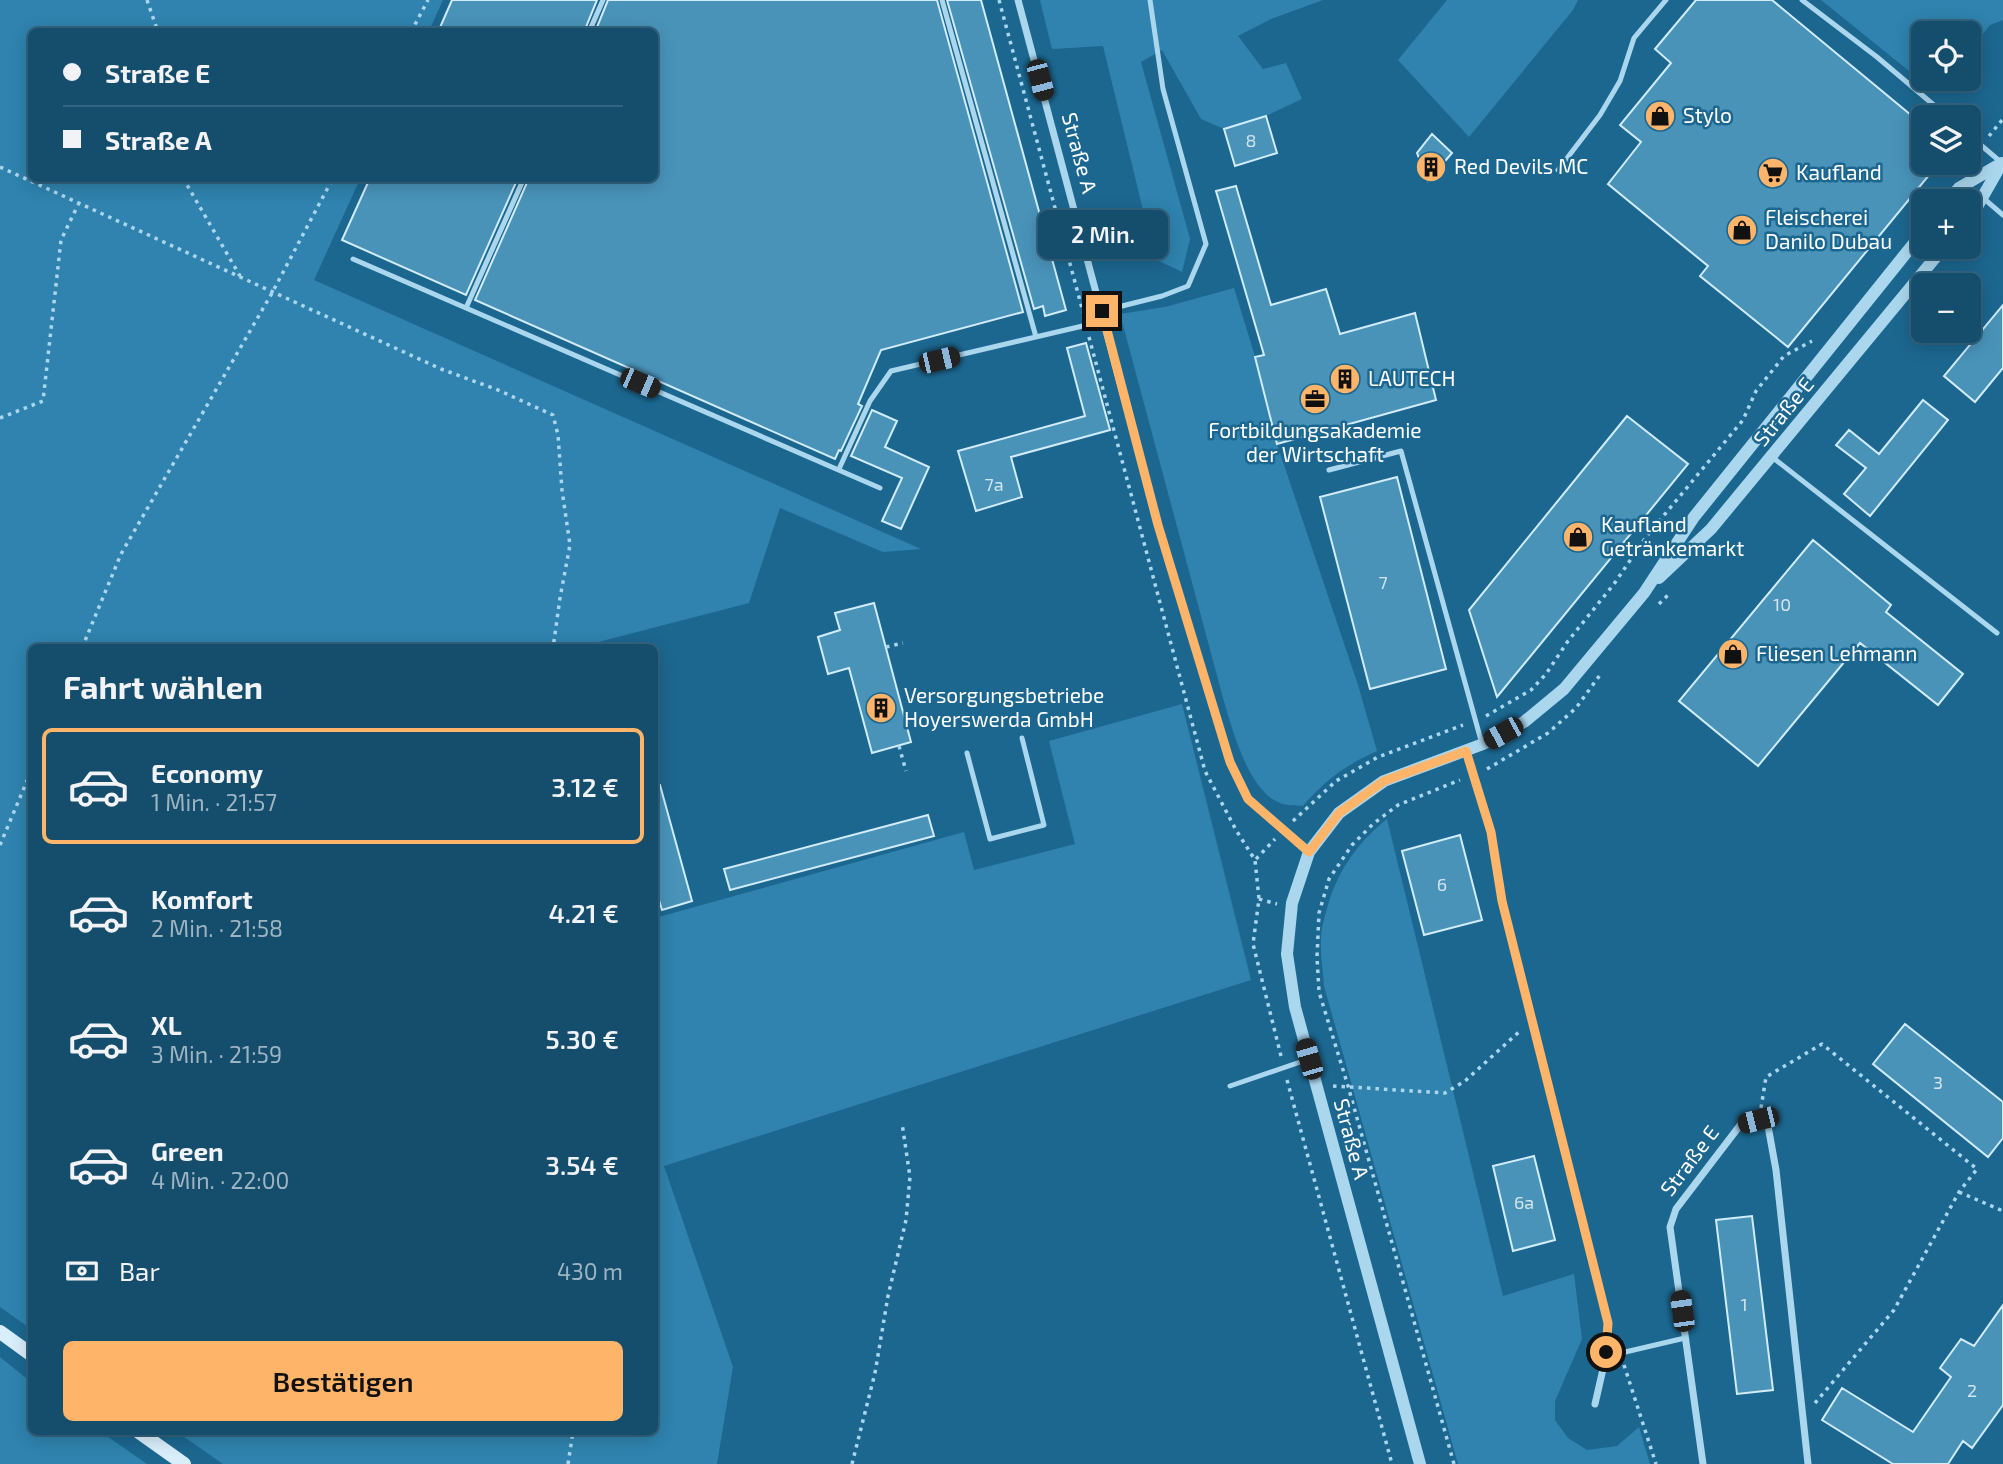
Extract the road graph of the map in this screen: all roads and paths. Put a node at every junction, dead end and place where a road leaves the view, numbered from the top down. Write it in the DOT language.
graph roads {
  1 [pos="147,0"];
  2 [pos="428,0"];
  3 [pos="603,0"];
  4 [pos="942,0"];
  5 [pos="1018,0"];
  6 [pos="1150,0"];
  7 [pos="1666,0"];
  8 [pos="1802,0"];
  9 [pos="157,28"];
  10 [pos="413,28"];
  11 [pos="591,28"];
  12 [pos="1934,105"];
  13 [pos="1981,145"];
  14 [pos="2002,162"];
  15 [pos="0,167"];
  16 [pos="1558,170"];
  17 [pos="28,181"];
  18 [pos="31,182"];
  19 [pos="185,182"];
  20 [pos="331,182"];
  21 [pos="522,182"];
  22 [pos="1958,189"];
  23 [pos="1982,197"];
  24 [pos="78,205"];
  25 [pos="2003,215"];
  26 [pos="1911,247"];
  27 [pos="353,259"];
  28 [pos="1934,259"];
  29 [pos="242,278"];
  30 [pos="272,293"];
  31 [pos="466,308"];
  32 [pos="1102,311"];
  33 [pos="1104,321"];
  34 [pos="1036,337"];
  35 [pos="1816,337"];
  36 [pos="0,418"];
  37 [pos="1772,457"];
  38 [pos="839,469"];
  39 [pos="1329,470"];
  40 [pos="880,488"];
  41 [pos="1675,589"];
  42 [pos="1644,593"];
  43 [pos="1656,608"];
  44 [pos="1997,633"];
  45 [pos="903,643"];
  46 [pos="84,644"];
  47 [pos="554,644"];
  48 [pos="886,647"];
  49 [pos="1604,670"];
  50 [pos="1476,721"];
  51 [pos="1022,738"];
  52 [pos="1483,744"];
  53 [pos="899,746"];
  54 [pos="1466,751"];
  55 [pos="967,753"];
  56 [pos="906,771"];
  57 [pos="1474,776"];
  58 [pos="28,778"];
  59 [pos="1283,831"];
  60 [pos="0,845"];
  61 [pos="1309,852"];
  62 [pos="1255,860"];
  63 [pos="1259,900"];
  64 [pos="1532,1021"];
  65 [pos="1309,1059"];
  66 [pos="1284,1068"];
  67 [pos="1316,1084"];
  68 [pos="1230,1086"];
  69 [pos="1349,1086"];
  70 [pos="1758,1120"];
  71 [pos="902,1123"];
  72 [pos="1959,1192"];
  73 [pos="2003,1211"];
  74 [pos="0,1332"];
  75 [pos="1685,1338"];
  76 [pos="28,1351"];
  77 [pos="1606,1352"];
  78 [pos="1620,1353"];
  79 [pos="1595,1404"];
  80 [pos="1802,1417"];
  81 [pos="143,1435"];
  82 [pos="573,1435"];
  83 [pos="184,1464"];
  84 [pos="568,1464"];
  85 [pos="852,1464"];
  86 [pos="1392,1464"];
  87 [pos="1420,1464"];
  88 [pos="1454,1464"];
  89 [pos="1656,1464"];
  90 [pos="1703,1464"];
  91 [pos="1808,1464"];
  1 -- 9 [label="path"];
  2 -- 10 [label="path"];
  3 -- 11 [label="lane"];
  4 -- 34 [label="lane"];
  5 -- 32 [label="street, Straße A"];
  6 -- 32 [label="lane"];
  7 -- 16 [label="lane"];
  8 -- 12 [label="lane"];
  13 -- 14 [label="lane"];
  14 -- 22 [label="street"];
  14 -- 23 [label="street"];
  15 -- 17 [label="path"];
  18 -- 24 [label="path"];
  19 -- 29 [label="path"];
  20 -- 30 [label="path"];
  21 -- 31 [label="lane"];
  23 -- 25 [label="lane"];
  24 -- 29 [label="path"];
  24 -- 36 [label="path"];
  26 -- 42 [label="street, Straße E"];
  27 -- 31 [label="lane"];
  28 -- 37 [label="street, Straße E"];
  29 -- 30 [label="path"];
  30 -- 46 [label="path"];
  30 -- 47 [label="path"];
  31 -- 38 [label="lane"];
  32 -- 33 [label="street, Straße A"];
  33 -- 34 [label="lane"];
  33 -- 59 [label="street, Straße A"];
  34 -- 38 [label="lane"];
  35 -- 50 [label="path"];
  37 -- 42 [label="street, Straße E"];
  37 -- 44 [label="lane"];
  38 -- 40 [label="lane"];
  39 -- 50 [label="lane"];
  41 -- 43 [label="path"];
  42 -- 52 [label="street, Straße E"];
  45 -- 48 [label="path"];
  49 -- 57 [label="path"];
  50 -- 52 [label="lane"];
  50 -- 59 [label="path"];
  51 -- 55 [label="lane"];
  52 -- 54 [label="street, Straße E"];
  53 -- 56 [label="path"];
  54 -- 57 [label="street"];
  54 -- 61 [label="street, Straße E"];
  57 -- 64 [label="street"];
  57 -- 69 [label="path"];
  58 -- 60 [label="path"];
  59 -- 61 [label="street, Straße A"];
  59 -- 62 [label="path"];
  61 -- 65 [label="street, Straße A"];
  63 -- 66 [label="path"];
  64 -- 69 [label="path"];
  64 -- 77 [label="street"];
  65 -- 66 [label="lane"];
  65 -- 67 [label="street, Straße A"];
  66 -- 68 [label="lane"];
  66 -- 86 [label="path"];
  67 -- 69 [label="path"];
  67 -- 87 [label="street, Straße A"];
  69 -- 88 [label="path"];
  70 -- 72 [label="path"];
  70 -- 75 [label="street, Straße E"];
  70 -- 80 [label="street"];
  71 -- 85 [label="path"];
  72 -- 73 [label="path"];
  72 -- 80 [label="path"];
  74 -- 76 [label="main road"];
  75 -- 78 [label="lane"];
  75 -- 90 [label="street, Straße E"];
  77 -- 78 [label="lane"];
  77 -- 79 [label="street"];
  78 -- 89 [label="path"];
  80 -- 91 [label="street"];
  81 -- 83 [label="main road"];
  82 -- 84 [label="path"];
}
